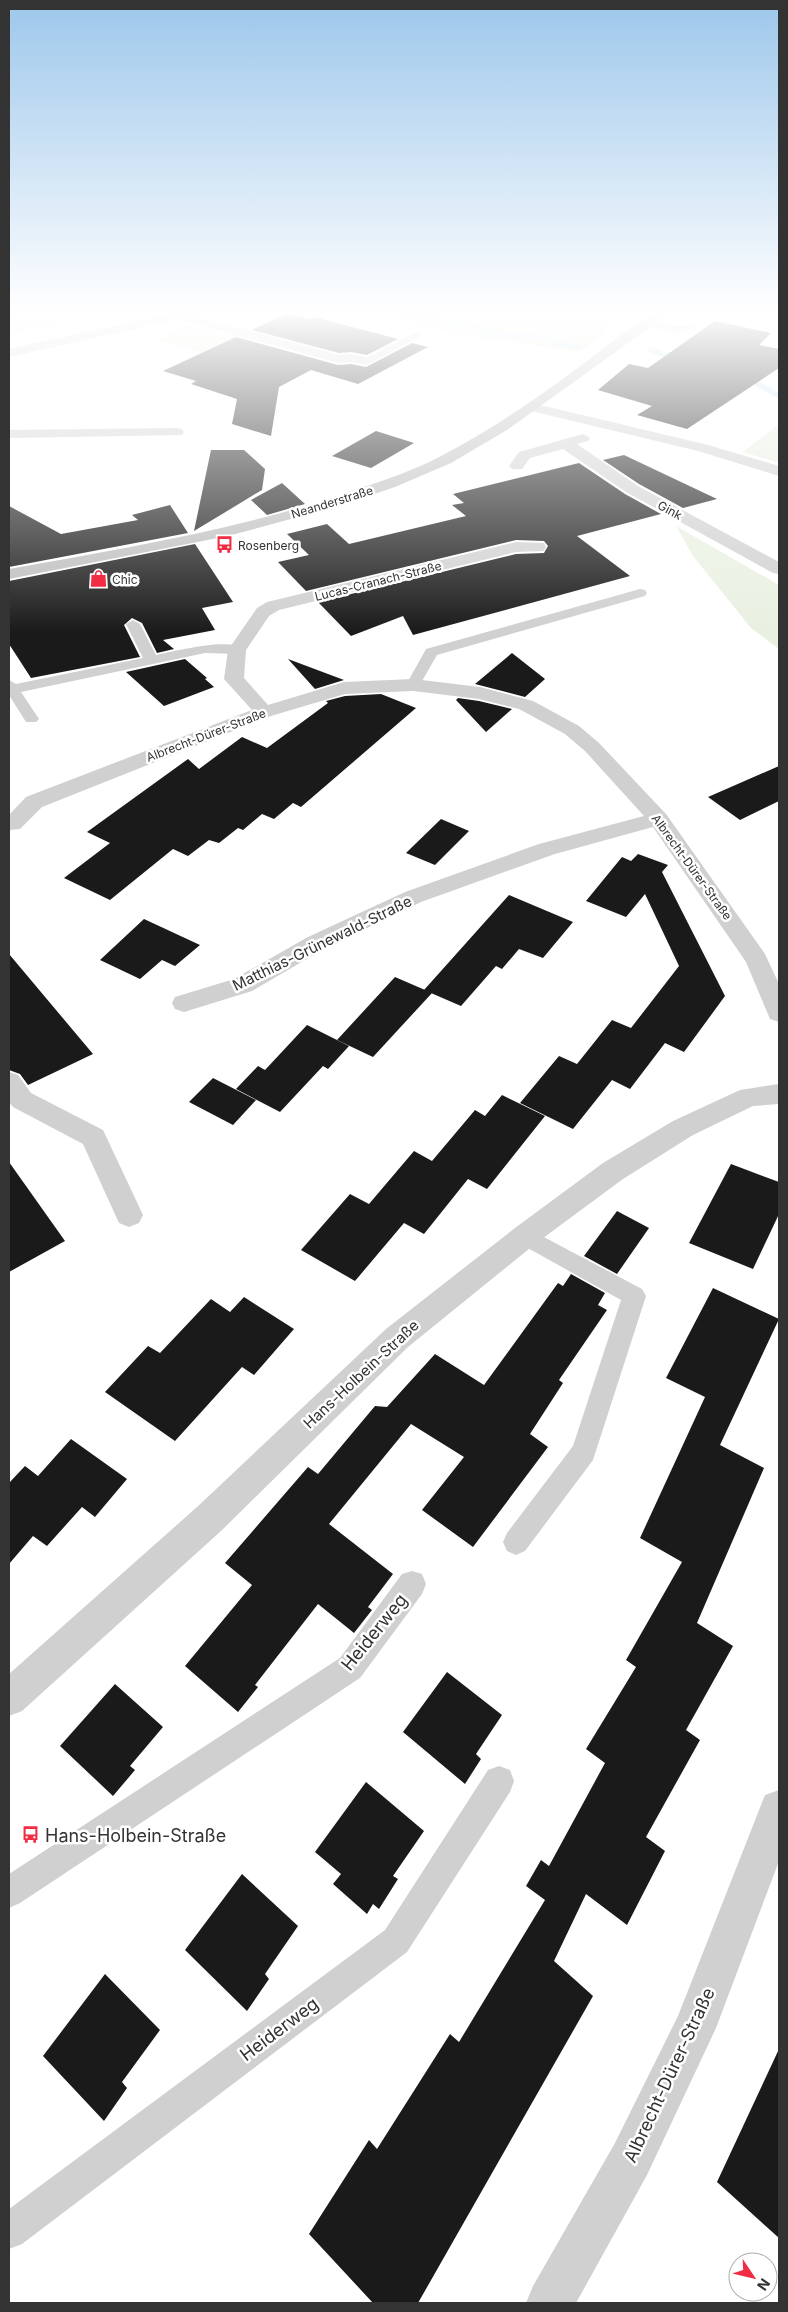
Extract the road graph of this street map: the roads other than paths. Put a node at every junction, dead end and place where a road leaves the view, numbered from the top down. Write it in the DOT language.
graph roads {
  1 [pos="516,418"];
  2 [pos="580,418"];
  3 [pos="612,425"];
  4 [pos="178,432"];
  5 [pos="9,434"];
  6 [pos="566,444"];
  7 [pos="517,466"];
  8 [pos="779,471"];
  9 [pos="538,547"];
  10 [pos="779,569"];
  11 [pos="9,574"];
  12 [pos="640,593"];
  13 [pos="133,624"];
  14 [pos="238,650"];
  15 [pos="152,660"];
  16 [pos="413,685"];
  17 [pos="11,687"];
  18 [pos="264,712"];
  19 [pos="31,719"];
  20 [pos="658,819"];
  21 [pos="12,824"];
  22 [pos="184,1003"];
  23 [pos="779,1013"];
  24 [pos="9,1082"];
  25 [pos="779,1094"];
  26 [pos="129,1215"];
  27 [pos="525,1236"];
  28 [pos="516,1542"];
  29 [pos="412,1584"];
  30 [pos="9,1698"];
  31 [pos="499,1781"];
  32 [pos="779,1809"];
  33 [pos="9,1892"];
  34 [pos="9,2231"];
  35 [pos="550,2303"];
  1 -- 11 [label="main road, Neanderstraße"];
  2 -- 3 [label="street"];
  3 -- 6 [label="street"];
  3 -- 8 [label="street"];
  4 -- 5 [label="street"];
  6 -- 7 [label="street"];
  6 -- 10 [label="street, Gink"];
  9 -- 14 [label="street, Lucas-Cranach-Straße"];
  12 -- 16 [label="lane"];
  13 -- 15 [label="lane"];
  14 -- 15 [label="lane"];
  14 -- 18 [label="street, Lucas-Cranach-Straße"];
  15 -- 17 [label="lane"];
  16 -- 18 [label="street, Albrecht-Dürer-Straße"];
  16 -- 20 [label="street, Albrecht-Dürer-Straße"];
  17 -- 19 [label="lane"];
  18 -- 21 [label="street, Albrecht-Dürer-Straße"];
  20 -- 22 [label="street, Matthias-Grünewald-Straße"];
  20 -- 23 [label="street, Albrecht-Dürer-Straße"];
  24 -- 26 [label="street"];
  25 -- 27 [label="street, Hans-Holbein-Straße"];
  27 -- 28 [label="lane"];
  27 -- 30 [label="street, Hans-Holbein-Straße"];
  29 -- 33 [label="lane, Heiderweg"];
  31 -- 34 [label="lane, Heiderweg"];
  32 -- 35 [label="street, Albrecht-Dürer-Straße"];
}
